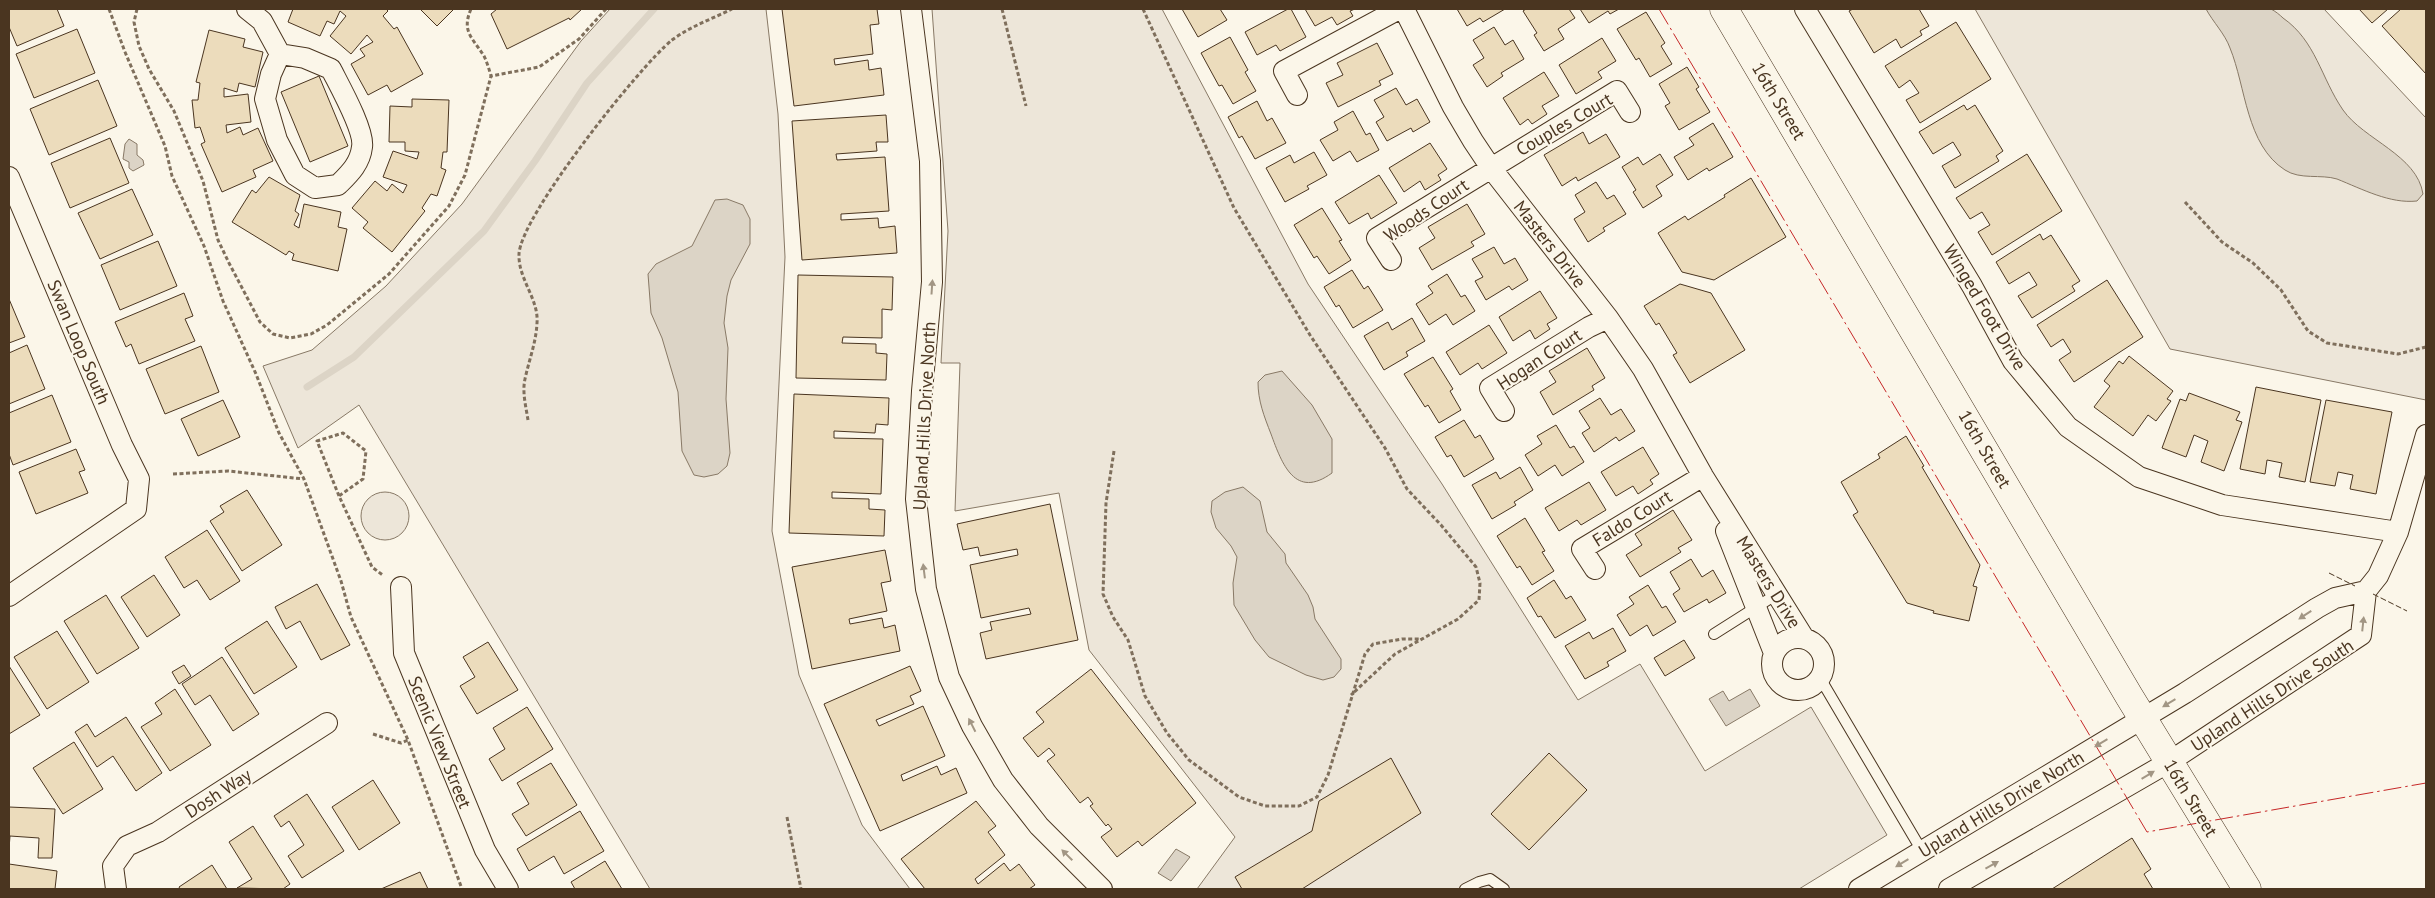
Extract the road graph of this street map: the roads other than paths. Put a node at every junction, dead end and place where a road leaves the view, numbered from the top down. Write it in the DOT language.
graph roads {
  1 [pos="247,9"];
  2 [pos="911,9"];
  3 [pos="1399,9"];
  4 [pos="1404,9"];
  5 [pos="1724,9"];
  6 [pos="1805,9"];
  7 [pos="280,54"];
  8 [pos="1296,95"];
  9 [pos="1630,112"];
  10 [pos="1492,168"];
  11 [pos="9,177"];
  12 [pos="1391,260"];
  13 [pos="1608,318"];
  14 [pos="1504,411"];
  15 [pos="2426,435"];
  16 [pos="1703,476"];
  17 [pos="2398,532"];
  18 [pos="1594,570"];
  19 [pos="401,587"];
  20 [pos="2366,591"];
  21 [pos="1777,594"];
  22 [pos="9,596"];
  23 [pos="1757,606"];
  24 [pos="1714,634"];
  25 [pos="1804,638"];
  26 [pos="1774,653"];
  27 [pos="1820,678"];
  28 [pos="2143,718"];
  29 [pos="327,723"];
  30 [pos="2169,762"];
  31 [pos="1922,851"];
  32 [pos="116,889"];
  33 [pos="508,889"];
  34 [pos="1102,889"];
  35 [pos="1466,889"];
  36 [pos="1504,889"];
  37 [pos="1859,889"];
  38 [pos="1949,889"];
  39 [pos="2247,889"];
  1 -- 7 [label="street"];
  34 -- 2 [label="street, Upland Hills Drive North, one-way"];
  3 -- 8 [label="street"];
  4 -- 10 [label="street, Masters Drive"];
  5 -- 28 [label="main road, 16th Street"];
  6 -- 17 [label="street, Winged Foot Drive"];
  7 -- 7 [label="street"];
  9 -- 10 [label="street, Couples Court"];
  10 -- 12 [label="street, Woods Court"];
  10 -- 13 [label="street, Masters Drive"];
  11 -- 22 [label="street, Swan Loop South"];
  13 -- 14 [label="street, Hogan Court"];
  13 -- 16 [label="street, Masters Drive"];
  15 -- 17 [label="street, Upland Hills Drive South"];
  16 -- 18 [label="street, Faldo Court"];
  16 -- 21 [label="street, Masters Drive"];
  16 -- 23 [label="street, Masters Drive"];
  17 -- 20 [label="street, Upland Hills Drive South"];
  19 -- 33 [label="street, Scenic View Street"];
  20 -- 28 [label="street, one-way"];
  30 -- 20 [label="street, Upland Hills Drive South, one-way"];
  21 -- 23 [label="lane"];
  21 -- 25 [label="street, Masters Drive"];
  23 -- 24 [label="lane"];
  23 -- 26 [label="street, Masters Drive"];
  25 -- 26 [label="street, Masters Drive"];
  25 -- 27 [label="street, Masters Drive"];
  26 -- 27 [label="street, Masters Drive"];
  27 -- 31 [label="lane"];
  28 -- 30 [label="main road, 16th Street"];
  28 -- 31 [label="street, Upland Hills Drive North, one-way"];
  29 -- 32 [label="street, Dosh Way"];
  38 -- 30 [label="street, one-way"];
  30 -- 39 [label="main road, 16th Street"];
  31 -- 37 [label="street, Upland Hills Drive North, one-way"];
  35 -- 36 [label="lane"];
}
